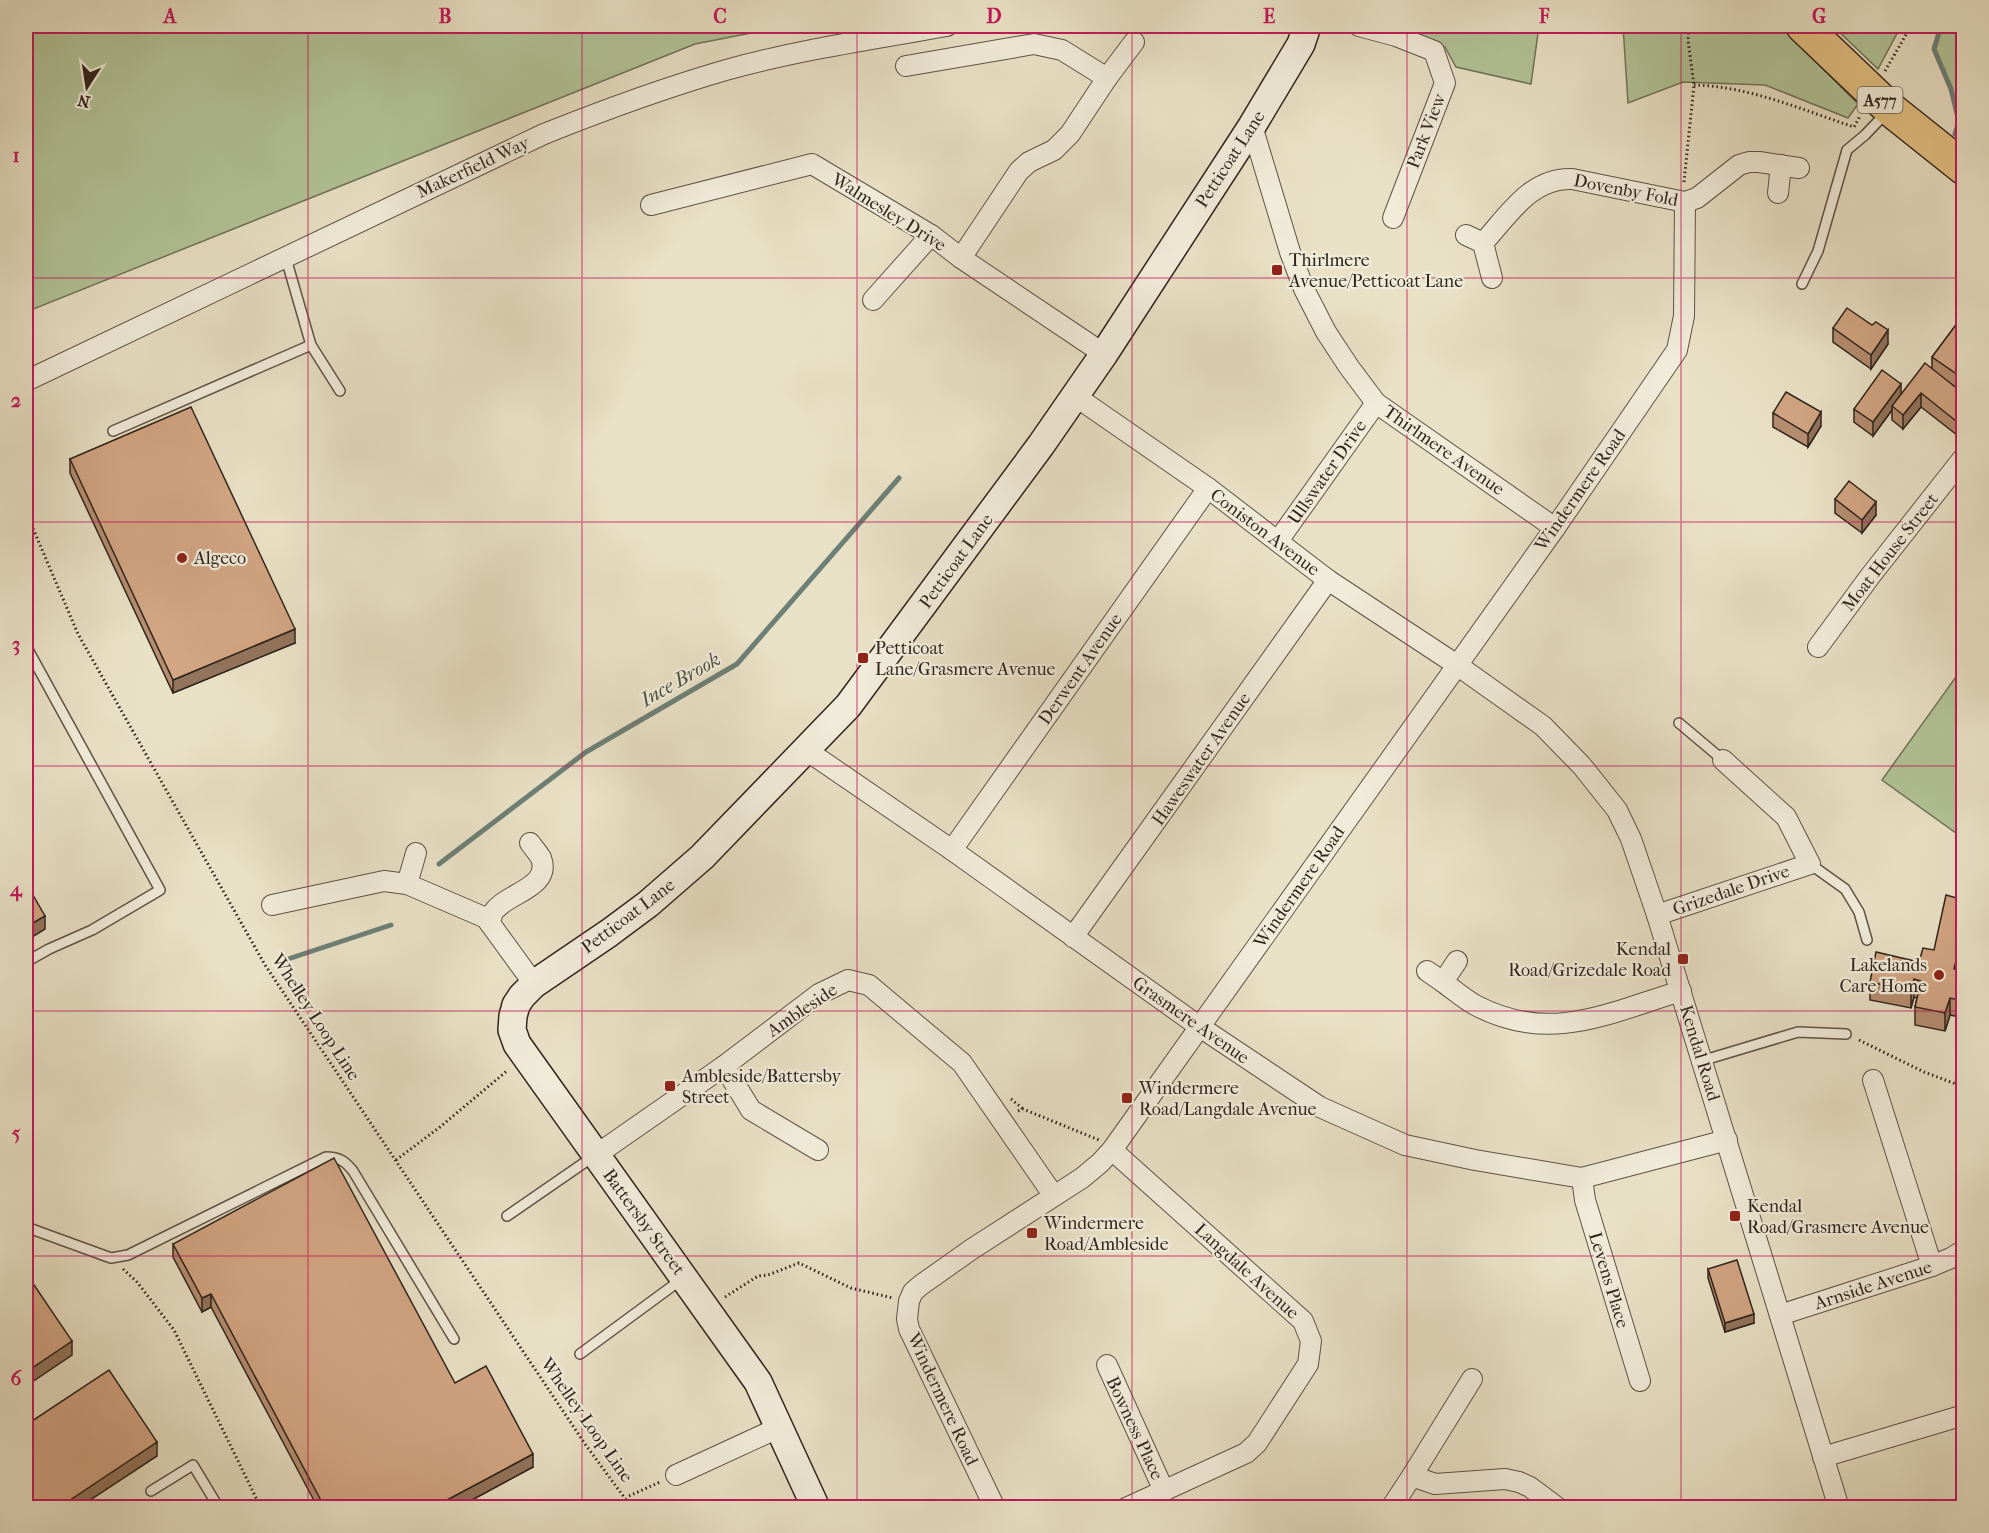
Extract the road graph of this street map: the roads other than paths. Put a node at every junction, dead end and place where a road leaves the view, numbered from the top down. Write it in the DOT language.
graph roads {
  1 [pos="947,26"];
  2 [pos="1307,26"];
  3 [pos="1359,26"];
  4 [pos="1803,26"];
  5 [pos="1134,42"];
  6 [pos="906,66"];
  7 [pos="1107,78"];
  8 [pos="1881,101"];
  9 [pos="1252,126"];
  10 [pos="1964,168"];
  11 [pos="1778,193"];
  12 [pos="1683,202"];
  13 [pos="651,205"];
  14 [pos="1393,218"];
  15 [pos="931,235"];
  16 [pos="285,255"];
  17 [pos="961,258"];
  18 [pos="1492,278"];
  19 [pos="1802,284"];
  20 [pos="873,300"];
  21 [pos="311,345"];
  22 [pos="1104,354"];
  23 [pos="26,381"];
  24 [pos="340,391"];
  25 [pos="1075,396"];
  26 [pos="1376,403"];
  27 [pos="113,431"];
  28 [pos="1964,457"];
  29 [pos="1208,488"];
  30 [pos="1555,528"];
  31 [pos="1278,541"];
  32 [pos="1328,580"];
  33 [pos="26,646"];
  34 [pos="1818,647"];
  35 [pos="1457,665"];
  36 [pos="1679,723"];
  37 [pos="806,750"];
  38 [pos="1723,760"];
  39 [pos="530,843"];
  40 [pos="952,850"];
  41 [pos="417,853"];
  42 [pos="1810,864"];
  43 [pos="407,884"];
  44 [pos="272,905"];
  45 [pos="1657,915"];
  46 [pos="490,923"];
  47 [pos="1073,937"];
  48 [pos="1867,940"];
  49 [pos="1457,961"];
  50 [pos="26,962"];
  51 [pos="534,984"];
  52 [pos="1680,991"];
  53 [pos="513,1016"];
  54 [pos="1200,1027"];
  55 [pos="1846,1034"];
  56 [pos="1701,1061"];
  57 [pos="724,1066"];
  58 [pos="1873,1080"];
  59 [pos="1727,1140"];
  60 [pos="818,1150"];
  61 [pos="1112,1150"];
  62 [pos="596,1155"];
  63 [pos="1582,1178"];
  64 [pos="1054,1196"];
  65 [pos="507,1216"];
  66 [pos="26,1227"];
  67 [pos="1964,1250"];
  68 [pos="1932,1266"];
  69 [pos="684,1277"];
  70 [pos="1780,1314"];
  71 [pos="454,1339"];
  72 [pos="580,1354"];
  73 [pos="1107,1365"];
  74 [pos="1472,1379"];
  75 [pos="1640,1381"];
  76 [pos="1964,1415"];
  77 [pos="778,1428"];
  78 [pos="1823,1457"];
  79 [pos="676,1475"];
  80 [pos="1412,1476"];
  81 [pos="151,1491"];
  82 [pos="1164,1491"];
  83 [pos="219,1508"];
  84 [pos="816,1508"];
  85 [pos="995,1508"];
  86 [pos="1126,1508"];
  87 [pos="1391,1508"];
  88 [pos="1558,1508"];
  89 [pos="1839,1508"];
  1 -- 16 [label="street, Makerfield Way"];
  2 -- 9 [label="street, Petticoat Lane"];
  3 -- 14 [label="street, Park View"];
  4 -- 8 [label="highway, A577"];
  5 -- 7 [label="street"];
  6 -- 7 [label="street"];
  7 -- 17 [label="street"];
  8 -- 10 [label="highway, A577"];
  8 -- 19 [label="lane"];
  9 -- 22 [label="street, Petticoat Lane"];
  9 -- 26 [label="street, Thirlmere Avenue"];
  11 -- 12 [label="street, Dovenby Fold"];
  12 -- 18 [label="street, Dovenby Fold"];
  12 -- 30 [label="street, Windermere Road"];
  13 -- 15 [label="street, Walmesley Drive"];
  15 -- 17 [label="street, Walmesley Drive"];
  15 -- 20 [label="street"];
  16 -- 21 [label="lane"];
  16 -- 23 [label="street, Makerfield Way"];
  17 -- 22 [label="street, Walmesley Drive"];
  21 -- 24 [label="lane"];
  21 -- 27 [label="lane"];
  22 -- 25 [label="street, Petticoat Lane"];
  25 -- 29 [label="street, Coniston Avenue"];
  25 -- 37 [label="street, Petticoat Lane"];
  26 -- 30 [label="street, Thirlmere Avenue"];
  26 -- 31 [label="street, Ullswater Drive"];
  28 -- 34 [label="street, Moat House Street"];
  29 -- 31 [label="street, Coniston Avenue"];
  29 -- 40 [label="street, Derwent Avenue"];
  30 -- 35 [label="street, Windermere Road"];
  31 -- 32 [label="street, Coniston Avenue"];
  32 -- 35 [label="street, Coniston Avenue"];
  32 -- 47 [label="street, Haweswater Avenue"];
  33 -- 50 [label="lane"];
  35 -- 45 [label="street, Kendal Road"];
  35 -- 54 [label="street, Windermere Road"];
  36 -- 38 [label="lane"];
  37 -- 40 [label="street, Grasmere Avenue"];
  37 -- 51 [label="street, Petticoat Lane"];
  38 -- 42 [label="street, Grizedale Drive"];
  39 -- 46 [label="street"];
  40 -- 47 [label="street, Grasmere Avenue"];
  41 -- 43 [label="street"];
  42 -- 45 [label="street, Grizedale Drive"];
  42 -- 48 [label="lane"];
  43 -- 44 [label="street"];
  43 -- 46 [label="street"];
  45 -- 52 [label="street, Kendal Road"];
  46 -- 51 [label="street"];
  47 -- 54 [label="street, Grasmere Avenue"];
  49 -- 52 [label="street"];
  51 -- 53 [label="street, Petticoat Lane"];
  52 -- 56 [label="street, Kendal Road"];
  53 -- 62 [label="street, Battersby Street"];
  54 -- 61 [label="street, Windermere Road"];
  54 -- 63 [label="street, Grasmere Avenue"];
  55 -- 56 [label="lane"];
  56 -- 59 [label="street, Kendal Road"];
  57 -- 60 [label="street"];
  57 -- 62 [label="street, Ambleside"];
  57 -- 64 [label="street, Ambleside"];
  58 -- 68 [label="street"];
  59 -- 63 [label="street, Grasmere Avenue"];
  59 -- 70 [label="street, Kendal Road"];
  61 -- 64 [label="street, Windermere Road"];
  61 -- 82 [label="street, Langdale Avenue"];
  62 -- 65 [label="lane"];
  62 -- 69 [label="street, Battersby Street"];
  63 -- 75 [label="street, Levens Place"];
  64 -- 85 [label="street, Windermere Road"];
  66 -- 71 [label="lane"];
  67 -- 68 [label="street, Arnside Avenue"];
  68 -- 70 [label="street, Arnside Avenue"];
  69 -- 72 [label="lane"];
  69 -- 77 [label="street, Battersby Street"];
  70 -- 78 [label="street, Kendal Road"];
  73 -- 82 [label="street, Bowness Place"];
  74 -- 80 [label="street"];
  76 -- 78 [label="street"];
  77 -- 79 [label="street"];
  77 -- 84 [label="street, Battersby Street"];
  78 -- 89 [label="street, Kendal Road"];
  80 -- 87 [label="street"];
  80 -- 88 [label="street"];
  81 -- 83 [label="lane"];
  82 -- 86 [label="street, Langdale Avenue"];
}
